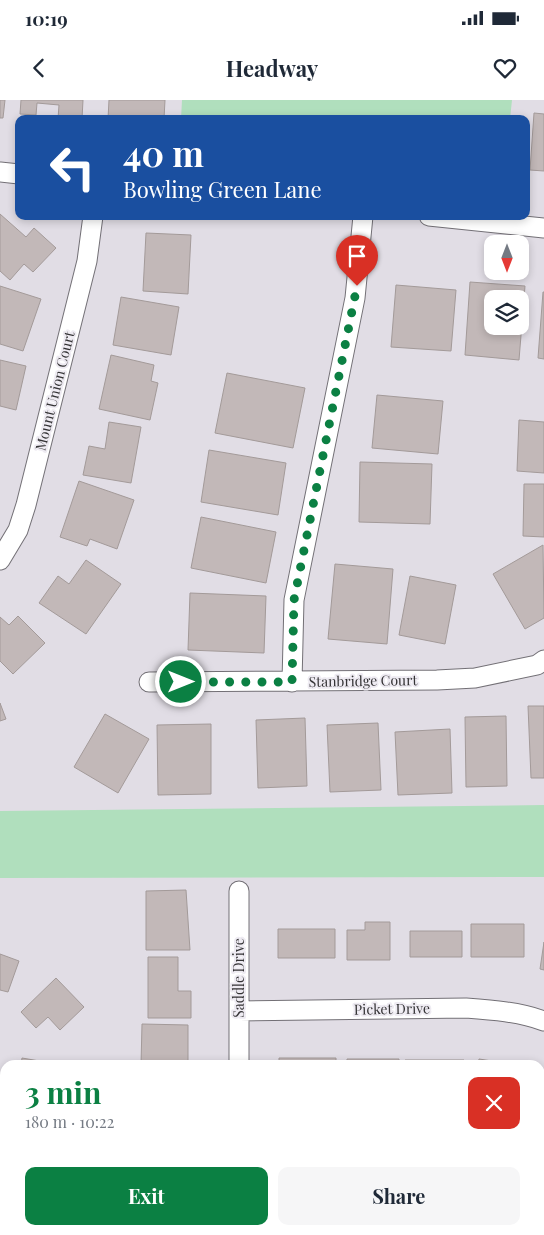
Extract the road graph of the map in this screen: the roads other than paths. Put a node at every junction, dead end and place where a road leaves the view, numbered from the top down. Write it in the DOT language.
graph roads {
  1 [pos="0,172"];
  2 [pos="15,174"];
  3 [pos="92,220"];
  4 [pos="363,220"];
  5 [pos="467,220"];
  6 [pos="544,228"];
  7 [pos="0,560"];
  8 [pos="544,660"];
  9 [pos="149,682"];
  10 [pos="292,682"];
  11 [pos="239,891"];
  12 [pos="239,1011"];
  13 [pos="544,1021"];
  14 [pos="239,1060"];
  1 -- 2 [label="street"];
  3 -- 7 [label="street, Mount Union Court"];
  4 -- 10 [label="street"];
  5 -- 6 [label="street"];
  8 -- 10 [label="street, Stanbridge Court"];
  9 -- 10 [label="street, Stanbridge Court"];
  11 -- 12 [label="street, Saddle Drive"];
  12 -- 13 [label="street, Picket Drive"];
  12 -- 14 [label="street, Saddle Drive"];
}
